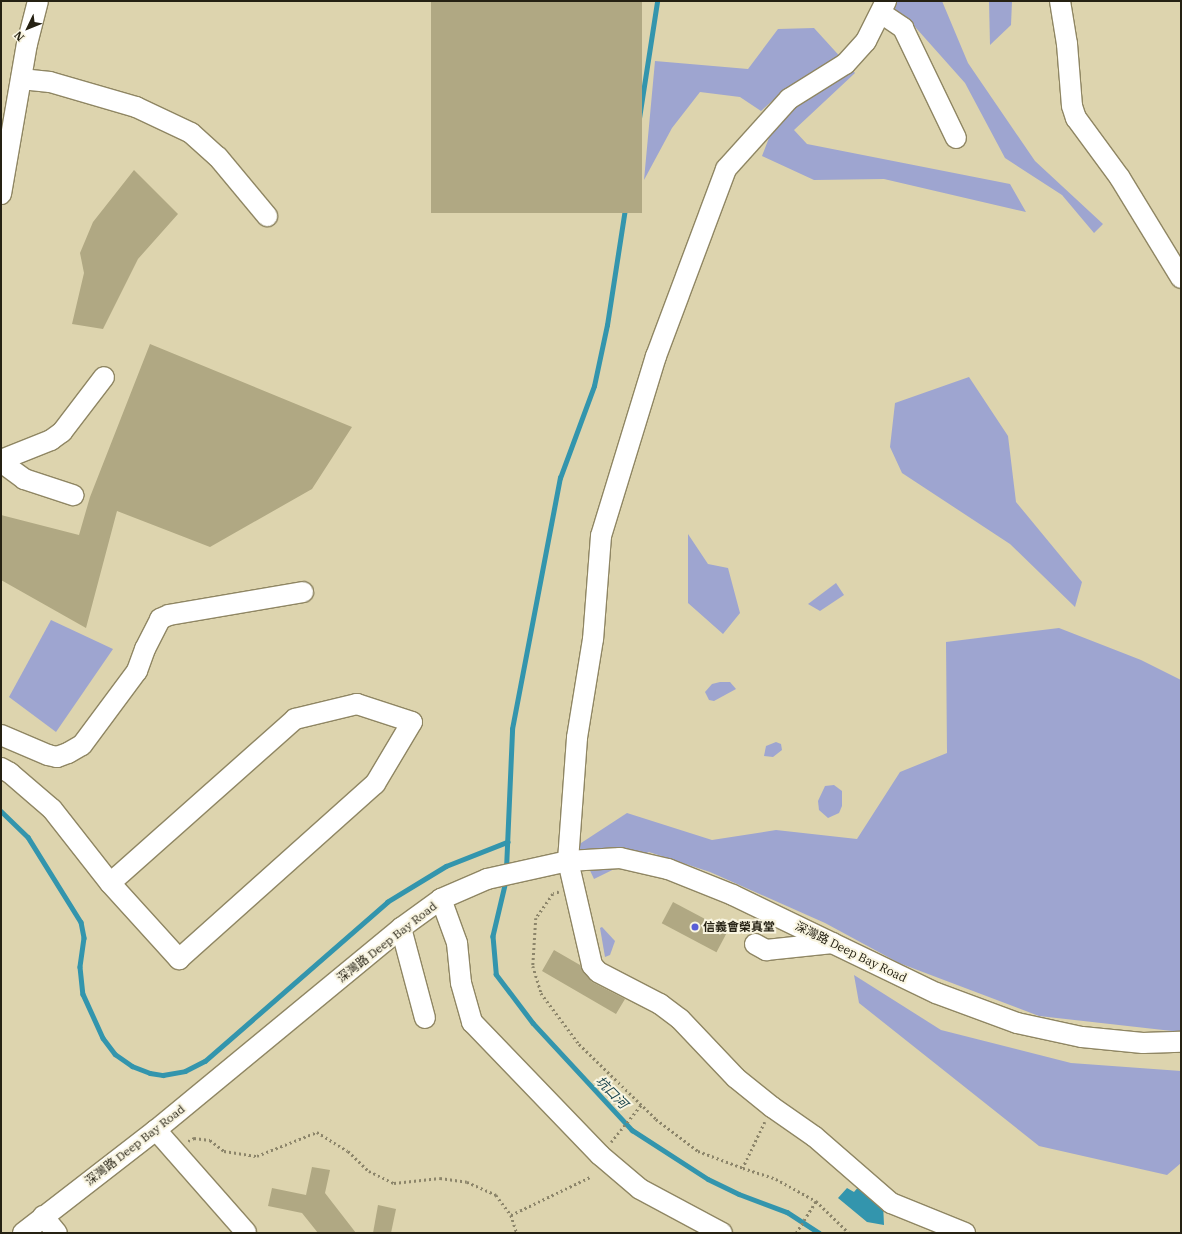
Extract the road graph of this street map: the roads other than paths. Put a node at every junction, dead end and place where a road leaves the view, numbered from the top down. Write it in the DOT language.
graph roads {
  1 [pos="38,1"];
  2 [pos="1060,1"];
  3 [pos="884,7"];
  4 [pos="21,79"];
  5 [pos="956,138"];
  6 [pos="1,194"];
  7 [pos="267,216"];
  8 [pos="1181,278"];
  9 [pos="104,377"];
  10 [pos="1,461"];
  11 [pos="73,495"];
  12 [pos="303,592"];
  13 [pos="1,735"];
  14 [pos="1,768"];
  15 [pos="568,861"];
  16 [pos="110,883"];
  17 [pos="441,899"];
  18 [pos="401,928"];
  19 [pos="833,943"];
  20 [pos="755,944"];
  21 [pos="426,1018"];
  22 [pos="1181,1042"];
  23 [pos="156,1130"];
  24 [pos="43,1216"];
  25 [pos="246,1232"];
  26 [pos="23,1233"];
  27 [pos="57,1233"];
  28 [pos="722,1233"];
  29 [pos="965,1233"];
  1 -- 4 [label="street"];
  2 -- 8 [label="street"];
  3 -- 5 [label="street"];
  3 -- 15 [label="street"];
  4 -- 6 [label="street"];
  4 -- 7 [label="street"];
  9 -- 10 [label="street"];
  10 -- 11 [label="street"];
  12 -- 13 [label="street"];
  14 -- 16 [label="street"];
  15 -- 17 [label="street, 深灣路 Deep Bay Road"];
  15 -- 19 [label="street, 深灣路 Deep Bay Road"];
  15 -- 29 [label="street"];
  16 -- 16 [label="street"];
  17 -- 18 [label="street, 深灣路 Deep Bay Road"];
  17 -- 28 [label="street"];
  18 -- 21 [label="street"];
  18 -- 23 [label="street, 深灣路 Deep Bay Road"];
  19 -- 20 [label="street"];
  19 -- 22 [label="street, 深灣路 Deep Bay Road"];
  23 -- 24 [label="street, 深灣路 Deep Bay Road"];
  23 -- 25 [label="street"];
  24 -- 26 [label="street, 深灣路 Deep Bay Road"];
  24 -- 27 [label="street"];
}
